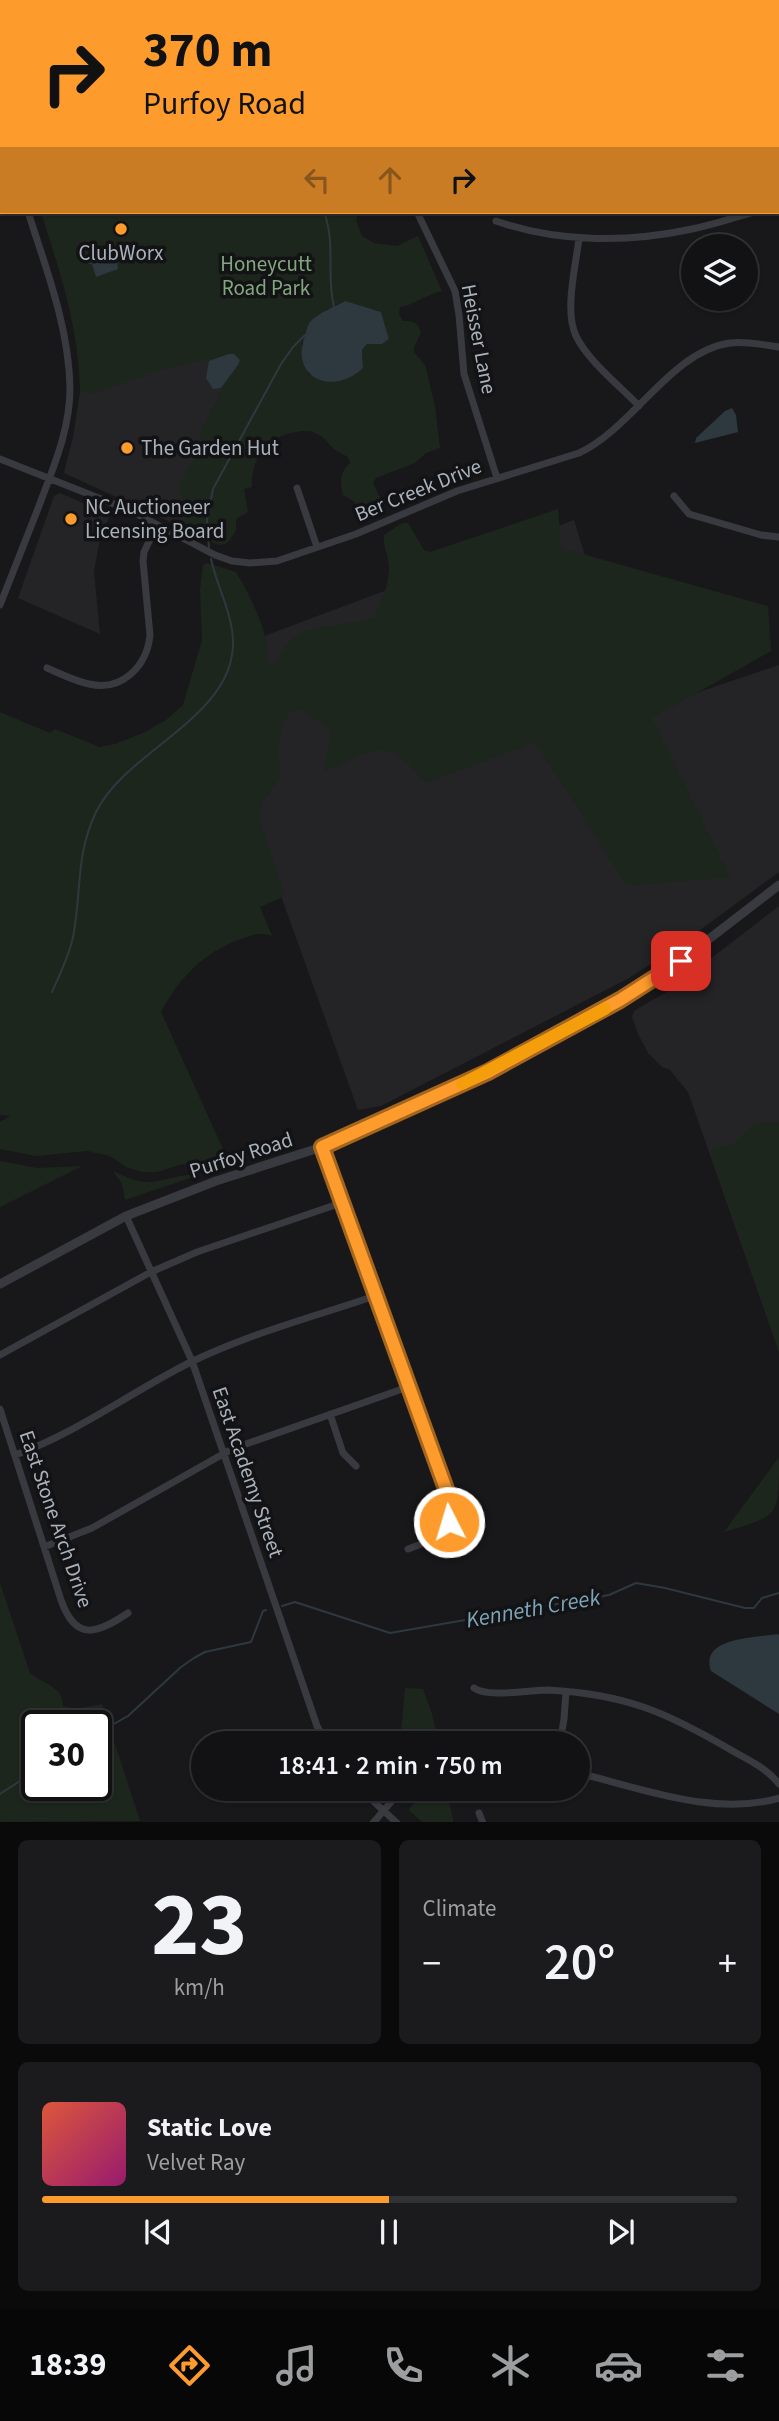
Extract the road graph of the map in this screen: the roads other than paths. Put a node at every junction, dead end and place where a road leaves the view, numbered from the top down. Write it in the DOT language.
graph roads {
  1 [pos="30,214"];
  2 [pos="417,214"];
  3 [pos="746,214"];
  4 [pos="496,221"];
  5 [pos="579,237"];
  6 [pos="779,347"];
  7 [pos="639,406"];
  8 [pos="0,459"];
  9 [pos="50,478"];
  10 [pos="498,478"];
  11 [pos="297,488"];
  12 [pos="674,496"];
  13 [pos="158,525"];
  14 [pos="779,537"];
  15 [pos="317,547"];
  16 [pos="0,605"];
  17 [pos="47,668"];
  18 [pos="779,885"];
  19 [pos="322,1147"];
  20 [pos="341,1203"];
  21 [pos="126,1216"];
  22 [pos="151,1272"];
  23 [pos="0,1284"];
  24 [pos="375,1296"];
  25 [pos="0,1355"];
  26 [pos="192,1362"];
  27 [pos="408,1387"];
  28 [pos="0,1409"];
  29 [pos="330,1414"];
  30 [pos="224,1454"];
  31 [pos="15,1455"];
  32 [pos="356,1466"];
  33 [pos="44,1547"];
  34 [pos="408,1549"];
  35 [pos="128,1613"];
  36 [pos="474,1688"];
  37 [pos="566,1692"];
  38 [pos="320,1731"];
  39 [pos="561,1731"];
  40 [pos="590,1776"];
  41 [pos="779,1784"];
  42 [pos="779,1798"];
  43 [pos="373,1801"];
  44 [pos="392,1801"];
  45 [pos="383,1811"];
  46 [pos="479,1813"];
  47 [pos="373,1822"];
  48 [pos="397,1822"];
  49 [pos="483,1822"];
  1 -- 9 [label="street"];
  2 -- 10 [label="street, Heisser Lane"];
  3 -- 5 [label="street"];
  4 -- 5 [label="street"];
  5 -- 7 [label="street"];
  6 -- 7 [label="street, Ber Creek Drive"];
  7 -- 10 [label="street, Ber Creek Drive"];
  8 -- 9 [label="street, Ber Creek Drive"];
  9 -- 13 [label="street, Ber Creek Drive"];
  9 -- 16 [label="street"];
  10 -- 15 [label="street, Ber Creek Drive"];
  11 -- 15 [label="street"];
  12 -- 14 [label="street"];
  13 -- 15 [label="street, Ber Creek Drive"];
  13 -- 17 [label="street"];
  18 -- 19 [label="street, Purfoy Road"];
  19 -- 20 [label="street"];
  19 -- 21 [label="street, Purfoy Road"];
  20 -- 22 [label="street"];
  20 -- 24 [label="street"];
  21 -- 22 [label="street, East Academy Street"];
  21 -- 23 [label="street, Purfoy Road"];
  22 -- 25 [label="street"];
  22 -- 26 [label="street, East Academy Street"];
  24 -- 26 [label="street"];
  24 -- 27 [label="street"];
  26 -- 30 [label="street, East Academy Street"];
  26 -- 31 [label="street"];
  27 -- 29 [label="street"];
  27 -- 34 [label="street"];
  28 -- 31 [label="street, East Stone Arch Drive"];
  29 -- 30 [label="street"];
  29 -- 32 [label="street"];
  30 -- 33 [label="street"];
  30 -- 38 [label="street, East Academy Street"];
  31 -- 33 [label="street, East Stone Arch Drive"];
  33 -- 35 [label="street, East Stone Arch Drive"];
  36 -- 37 [label="street"];
  37 -- 39 [label="street"];
  37 -- 41 [label="street"];
  40 -- 42 [label="street"];
  43 -- 45 [label="street"];
  44 -- 45 [label="street"];
  45 -- 47 [label="street"];
  45 -- 48 [label="street"];
  46 -- 49 [label="street"];
}
